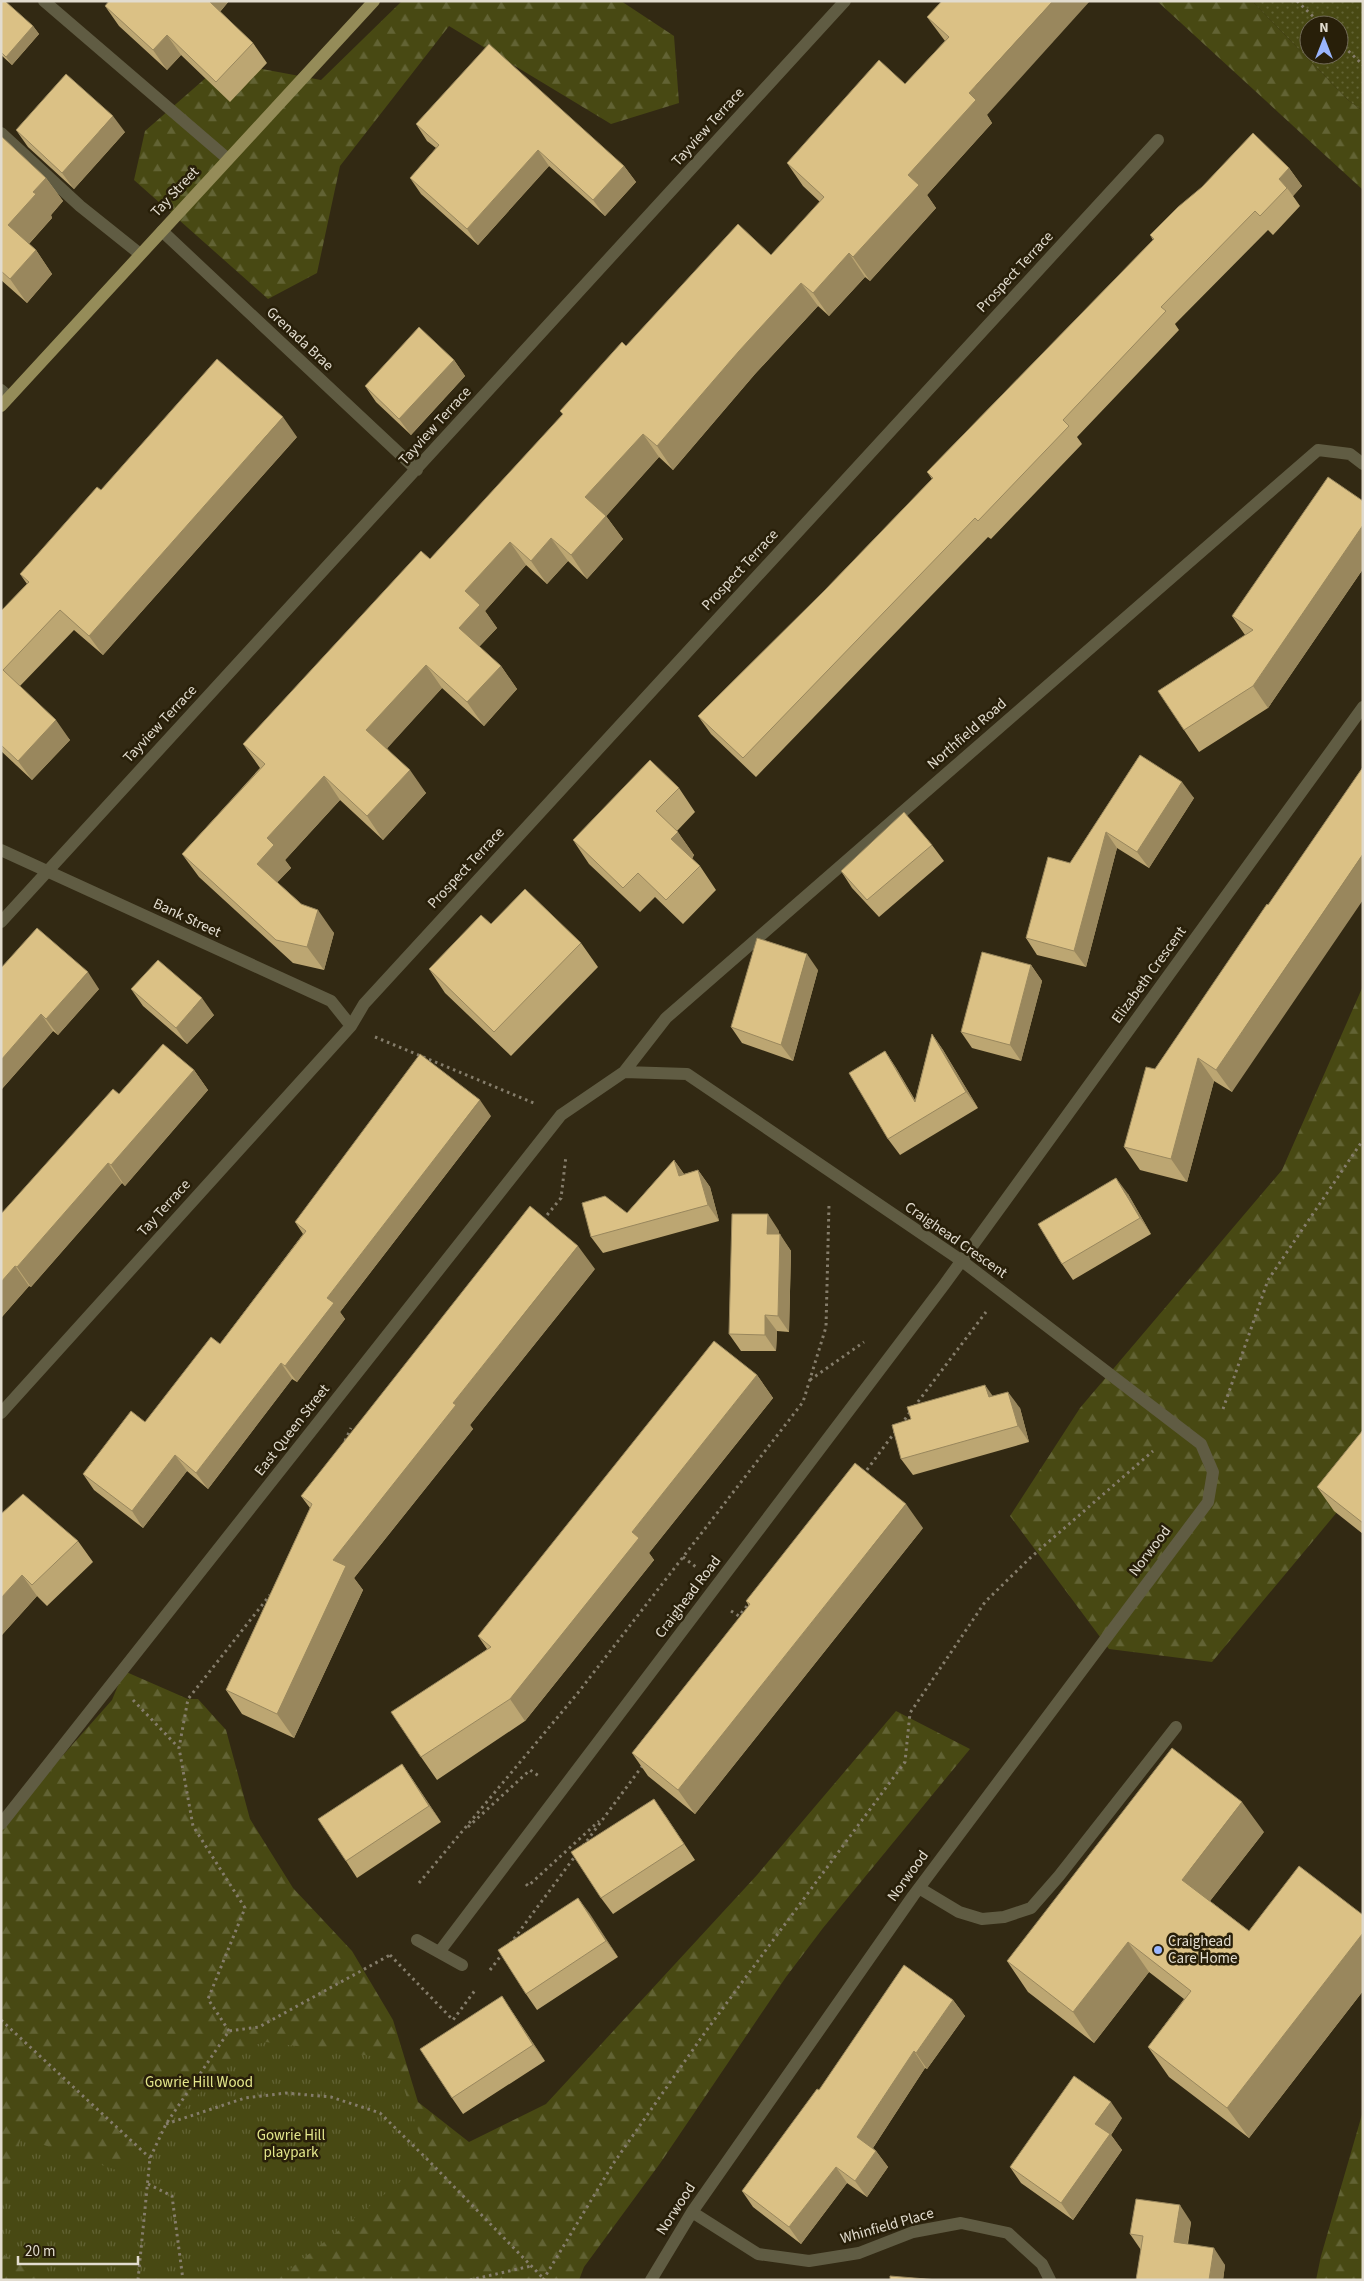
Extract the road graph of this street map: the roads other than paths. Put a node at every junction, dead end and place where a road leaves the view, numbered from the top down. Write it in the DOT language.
graph roads {
  1 [pos="44,1"];
  2 [pos="374,1"];
  3 [pos="845,1"];
  4 [pos="1,133"];
  5 [pos="1158,140"];
  6 [pos="228,160"];
  7 [pos="162,231"];
  8 [pos="140,254"];
  9 [pos="4,398"];
  10 [pos="1363,464"];
  11 [pos="417,470"];
  12 [pos="1363,707"];
  13 [pos="1,850"];
  14 [pos="47,872"];
  15 [pos="1,922"];
  16 [pos="351,1026"];
  17 [pos="624,1072"];
  18 [pos="962,1261"];
  19 [pos="1,1413"];
  20 [pos="1208,1502"];
  21 [pos="1176,1727"];
  22 [pos="1,1824"];
  23 [pos="919,1888"];
  24 [pos="417,1940"];
  25 [pos="440,1951"];
  26 [pos="462,1965"];
  27 [pos="692,2212"];
  28 [pos="651,2280"];
  29 [pos="1050,2280"];
  1 -- 6 [label="street"];
  2 -- 6 [label="main road, Tay Street"];
  3 -- 11 [label="street, Tayview Terrace"];
  4 -- 8 [label="street"];
  5 -- 16 [label="street, Prospect Terrace"];
  6 -- 7 [label="main road, Tay Street"];
  7 -- 8 [label="main road, Tay Street"];
  7 -- 11 [label="street, Grenada Brae"];
  8 -- 9 [label="main road, Tay Street"];
  10 -- 17 [label="street, Northfield Road"];
  11 -- 14 [label="street, Tayview Terrace"];
  12 -- 18 [label="street, Elizabeth Crescent"];
  13 -- 14 [label="street, Bank Street"];
  14 -- 15 [label="street, Tayview Terrace"];
  14 -- 16 [label="street, Bank Street"];
  16 -- 19 [label="street, Tay Terrace"];
  17 -- 18 [label="street, Craighead Crescent"];
  17 -- 22 [label="street, East Queen Street"];
  18 -- 20 [label="street, Craighead Crescent"];
  18 -- 25 [label="street, Craighead Road"];
  20 -- 23 [label="street, Norwood"];
  21 -- 23 [label="street"];
  23 -- 27 [label="street, Norwood"];
  24 -- 25 [label="street"];
  25 -- 26 [label="street"];
  27 -- 28 [label="street, Norwood"];
  27 -- 29 [label="street, Whinfield Place"];
}
